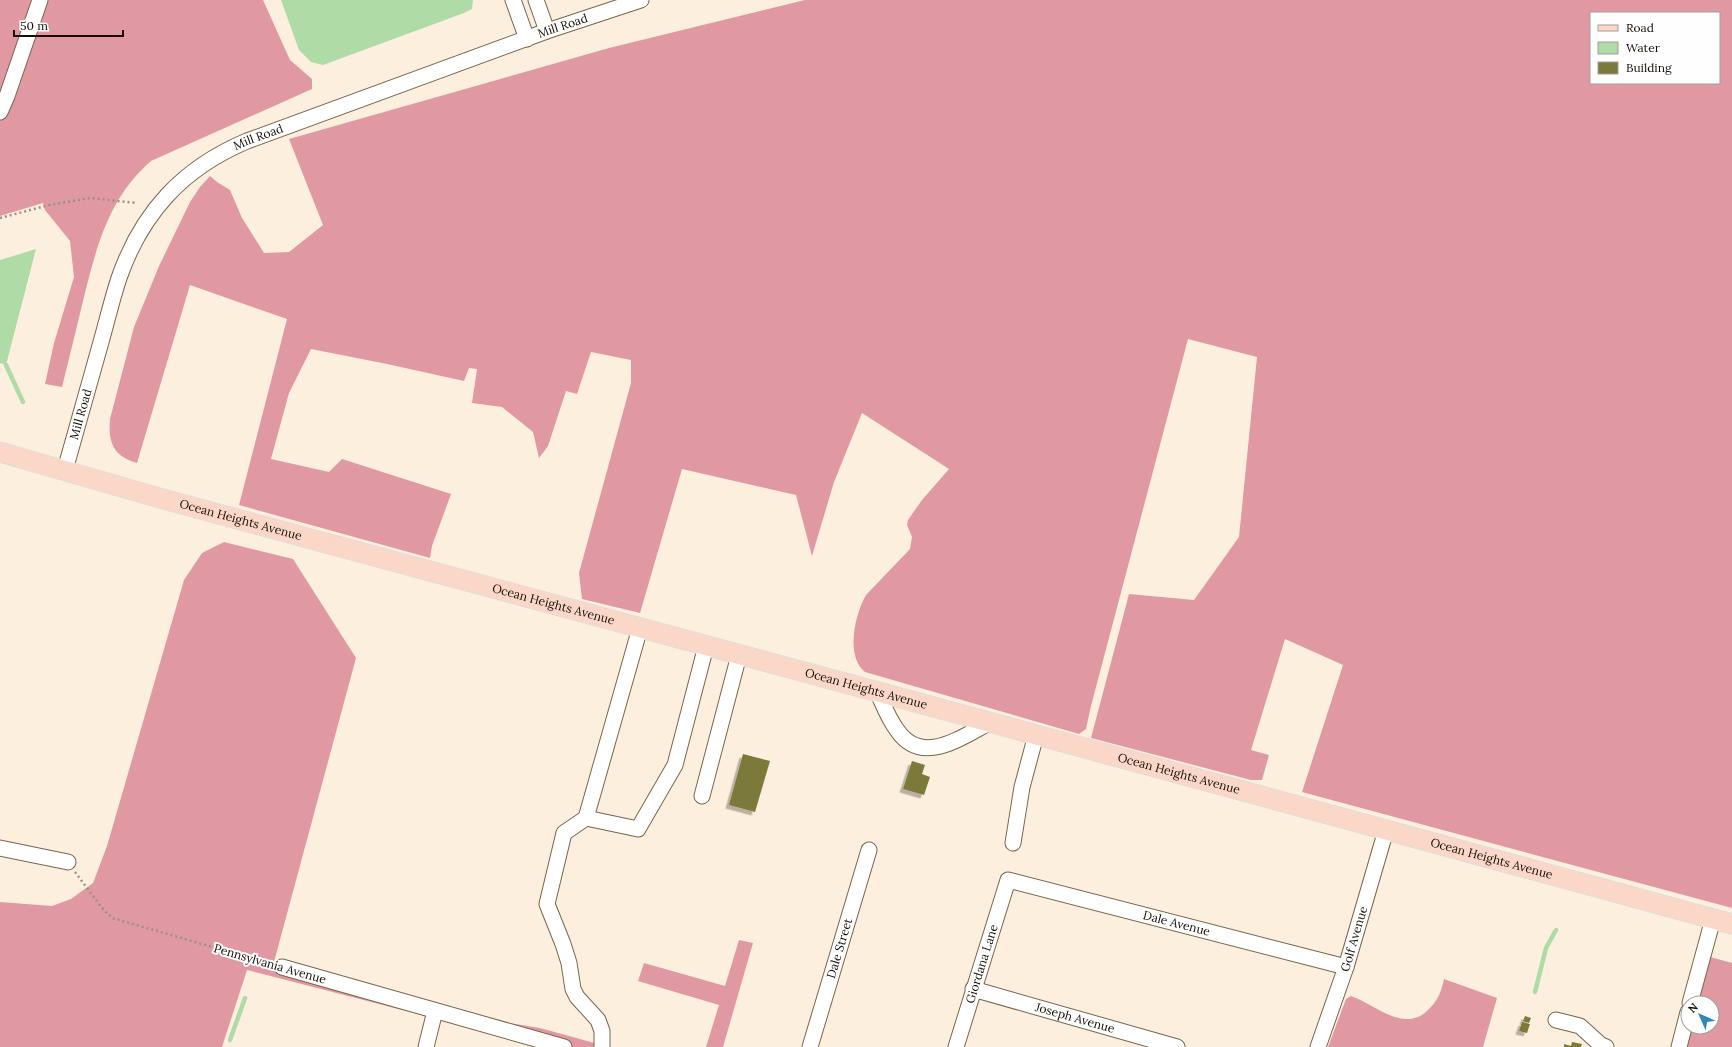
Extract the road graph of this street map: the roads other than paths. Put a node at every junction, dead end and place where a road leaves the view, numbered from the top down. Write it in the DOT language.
graph roads {
  1 [pos="40,0"];
  2 [pos="513,0"];
  3 [pos="536,0"];
  4 [pos="641,0"];
  5 [pos="548,31"];
  6 [pos="527,39"];
  7 [pos="0,112"];
  8 [pos="0,452"];
  9 [pos="65,470"];
  10 [pos="640,628"];
  11 [pos="706,646"];
  12 [pos="739,655"];
  13 [pos="876,691"];
  14 [pos="990,722"];
  15 [pos="1036,735"];
  16 [pos="702,796"];
  17 [pos="586,818"];
  18 [pos="1386,830"];
  19 [pos="1013,843"];
  20 [pos="0,848"];
  21 [pos="869,850"];
  22 [pos="68,862"];
  23 [pos="1008,880"];
  24 [pos="1713,919"];
  25 [pos="1732,924"];
  26 [pos="282,967"];
  27 [pos="1346,967"];
  28 [pos="973,989"];
  29 [pos="1692,995"];
  30 [pos="436,1011"];
  31 [pos="1556,1020"];
  32 [pos="1682,1035"];
  33 [pos="426,1047"];
  34 [pos="564,1047"];
  35 [pos="602,1047"];
  36 [pos="810,1047"];
  37 [pos="956,1047"];
  38 [pos="1177,1047"];
  39 [pos="1318,1047"];
  40 [pos="1606,1047"];
  41 [pos="1679,1047"];
  1 -- 7 [label="street"];
  2 -- 6 [label="street"];
  3 -- 5 [label="street"];
  4 -- 5 [label="street, Mill Road"];
  5 -- 6 [label="street, Mill Road"];
  6 -- 9 [label="street, Mill Road"];
  8 -- 9 [label="main road, Ocean Heights Avenue"];
  9 -- 10 [label="main road, Ocean Heights Avenue"];
  10 -- 11 [label="main road, Ocean Heights Avenue"];
  10 -- 17 [label="street"];
  11 -- 12 [label="main road, Ocean Heights Avenue"];
  11 -- 17 [label="street"];
  12 -- 13 [label="main road, Ocean Heights Avenue"];
  12 -- 16 [label="street"];
  13 -- 14 [label="main road, Ocean Heights Avenue"];
  13 -- 14 [label="street"];
  14 -- 15 [label="main road, Ocean Heights Avenue"];
  15 -- 18 [label="main road, Ocean Heights Avenue"];
  15 -- 19 [label="street"];
  17 -- 35 [label="street"];
  18 -- 24 [label="main road, Ocean Heights Avenue"];
  18 -- 27 [label="street, Golf Avenue"];
  20 -- 22 [label="street"];
  21 -- 36 [label="street, Dale Street"];
  23 -- 27 [label="street, Dale Avenue"];
  23 -- 28 [label="street, Giordana Lane"];
  24 -- 25 [label="main road, Ocean Heights Avenue"];
  24 -- 29 [label="street"];
  26 -- 30 [label="street, Pennsylvania Avenue"];
  27 -- 39 [label="street, Golf Avenue"];
  28 -- 37 [label="street, Giordana Lane"];
  28 -- 38 [label="street, Joseph Avenue"];
  30 -- 33 [label="street"];
  30 -- 34 [label="street, Pennsylvania Avenue"];
  31 -- 40 [label="street"];
  32 -- 41 [label="street"];
}
